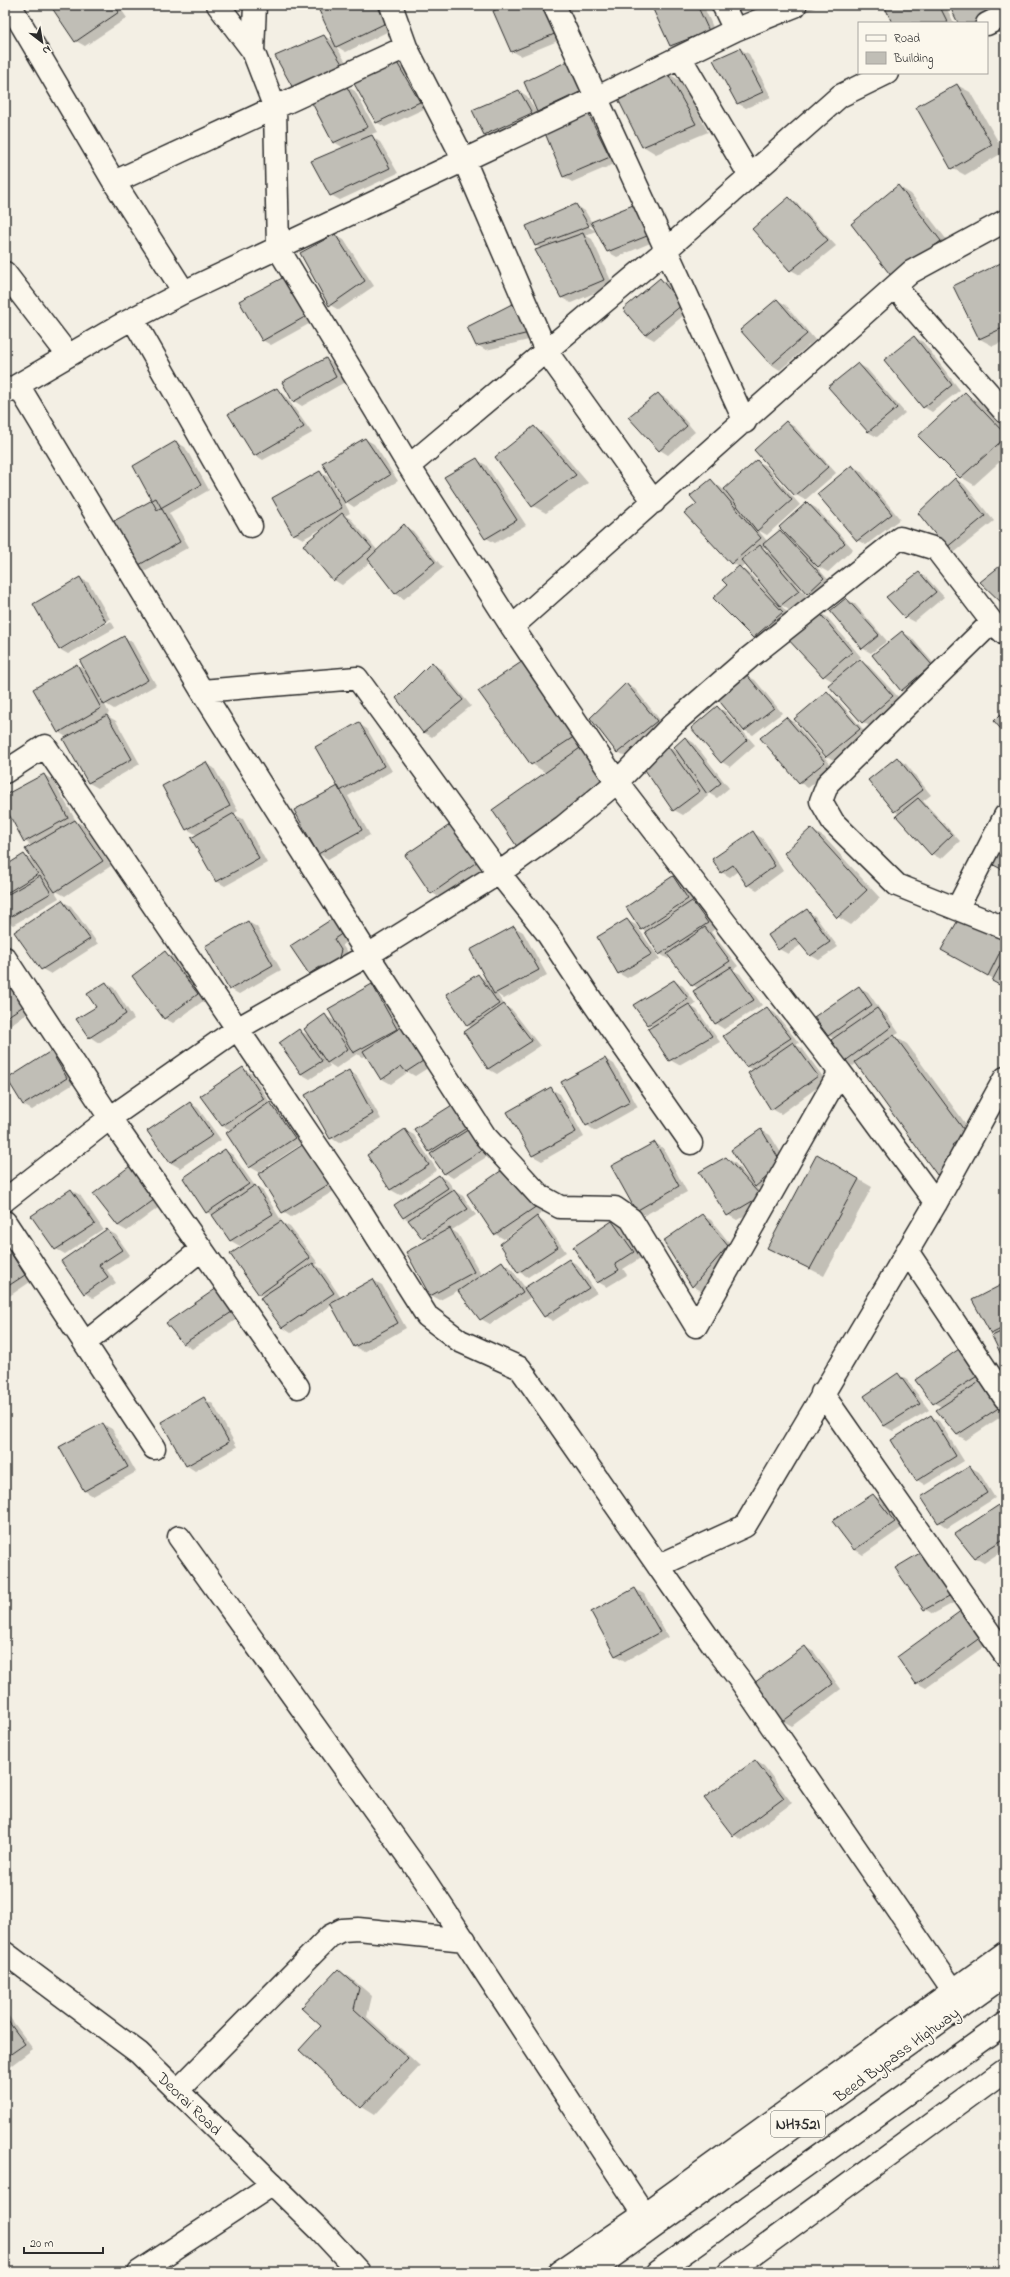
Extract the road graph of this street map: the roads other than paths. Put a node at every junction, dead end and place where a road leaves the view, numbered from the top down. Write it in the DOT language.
graph roads {
  1 [pos="10,5"];
  2 [pos="218,5"];
  3 [pos="255,5"];
  4 [pos="391,5"];
  5 [pos="554,5"];
  6 [pos="724,5"];
  7 [pos="795,6"];
  8 [pos="1005,15"];
  9 [pos="988,24"];
  10 [pos="735,30"];
  11 [pos="406,47"];
  12 [pos="253,52"];
  13 [pos="680,57"];
  14 [pos="885,74"];
  15 [pos="596,98"];
  16 [pos="274,108"];
  17 [pos="464,160"];
  18 [pos="750,176"];
  19 [pos="114,182"];
  20 [pos="1005,221"];
  21 [pos="278,248"];
  22 [pos="666,250"];
  23 [pos="5,273"];
  24 [pos="895,287"];
  25 [pos="184,292"];
  26 [pos="133,319"];
  27 [pos="546,351"];
  28 [pos="68,356"];
  29 [pos="11,388"];
  30 [pos="1005,412"];
  31 [pos="745,422"];
  32 [pos="409,466"];
  33 [pos="654,502"];
  34 [pos="251,526"];
  35 [pos="512,627"];
  36 [pos="998,628"];
  37 [pos="202,691"];
  38 [pos="5,772"];
  39 [pos="617,782"];
  40 [pos="1005,816"];
  41 [pos="499,873"];
  42 [pos="957,909"];
  43 [pos="1005,928"];
  44 [pos="368,955"];
  45 [pos="5,958"];
  46 [pos="237,1029"];
  47 [pos="840,1072"];
  48 [pos="1005,1078"];
  49 [pos="110,1118"];
  50 [pos="691,1143"];
  51 [pos="5,1200"];
  52 [pos="936,1203"];
  53 [pos="5,1222"];
  54 [pos="202,1249"];
  55 [pos="907,1251"];
  56 [pos="85,1343"];
  57 [pos="298,1387"];
  58 [pos="822,1393"];
  59 [pos="1005,1398"];
  60 [pos="154,1448"];
  61 [pos="179,1537"];
  62 [pos="658,1566"];
  63 [pos="1005,1655"];
  64 [pos="464,1940"];
  65 [pos="5,1953"];
  66 [pos="1005,1954"];
  67 [pos="1005,1975"];
  68 [pos="953,1990"];
  69 [pos="1005,2023"];
  70 [pos="1005,2070"];
  71 [pos="177,2091"];
  72 [pos="273,2184"];
  73 [pos="644,2214"];
  74 [pos="139,2272"];
  75 [pos="359,2272"];
  76 [pos="559,2272"];
  77 [pos="591,2272"];
  78 [pos="657,2272"];
  79 [pos="729,2272"];
  1 -- 19 [label="main road"];
  2 -- 12 [label="main road"];
  3 -- 12 [label="main road"];
  4 -- 11 [label="main road"];
  5 -- 15 [label="main road"];
  6 -- 10 [label="main road"];
  7 -- 10 [label="main road"];
  8 -- 9 [label="main road"];
  10 -- 13 [label="main road"];
  11 -- 16 [label="main road"];
  11 -- 17 [label="main road"];
  12 -- 16 [label="main road"];
  13 -- 15 [label="main road"];
  13 -- 18 [label="main road"];
  14 -- 18 [label="main road"];
  15 -- 17 [label="main road"];
  15 -- 22 [label="main road"];
  16 -- 19 [label="main road"];
  16 -- 21 [label="main road"];
  17 -- 21 [label="main road"];
  17 -- 27 [label="main road"];
  18 -- 22 [label="main road"];
  19 -- 25 [label="main road"];
  20 -- 24 [label="main road"];
  21 -- 25 [label="main road"];
  21 -- 32 [label="main road"];
  22 -- 27 [label="main road"];
  22 -- 31 [label="main road"];
  23 -- 28 [label="main road"];
  24 -- 30 [label="main road"];
  24 -- 31 [label="main road"];
  25 -- 26 [label="main road"];
  26 -- 28 [label="main road"];
  26 -- 34 [label="main road"];
  27 -- 32 [label="main road"];
  27 -- 33 [label="main road"];
  28 -- 29 [label="main road"];
  29 -- 37 [label="main road"];
  31 -- 33 [label="main road"];
  32 -- 35 [label="main road"];
  33 -- 35 [label="main road"];
  35 -- 39 [label="main road"];
  36 -- 39 [label="main road"];
  36 -- 42 [label="main road"];
  37 -- 41 [label="main road"];
  37 -- 44 [label="main road"];
  38 -- 46 [label="main road"];
  39 -- 41 [label="main road"];
  39 -- 47 [label="main road"];
  40 -- 42 [label="main road"];
  41 -- 44 [label="main road"];
  41 -- 50 [label="main road"];
  42 -- 43 [label="main road"];
  44 -- 46 [label="main road"];
  44 -- 47 [label="main road"];
  45 -- 49 [label="main road"];
  46 -- 49 [label="main road"];
  46 -- 62 [label="main road"];
  47 -- 52 [label="main road"];
  48 -- 52 [label="main road"];
  49 -- 51 [label="main road"];
  49 -- 54 [label="main road"];
  52 -- 55 [label="main road"];
  53 -- 56 [label="main road"];
  54 -- 56 [label="main road"];
  54 -- 57 [label="main road"];
  55 -- 58 [label="main road"];
  55 -- 59 [label="main road"];
  56 -- 60 [label="main road"];
  58 -- 62 [label="main road"];
  58 -- 63 [label="main road"];
  61 -- 64 [label="main road"];
  62 -- 68 [label="main road"];
  64 -- 71 [label="main road"];
  64 -- 73 [label="main road"];
  65 -- 71 [label="main road, Deorai Road"];
  66 -- 68 [label="main road"];
  67 -- 77 [label="main road, Beed Bypass Highway / NH752I"];
  68 -- 73 [label="main road"];
  69 -- 78 [label="main road, NH752I"];
  70 -- 79 [label="main road"];
  71 -- 72 [label="main road, Deorai Road"];
  72 -- 74 [label="main road"];
  72 -- 75 [label="main road, Deorai Road"];
  73 -- 76 [label="main road"];
}
